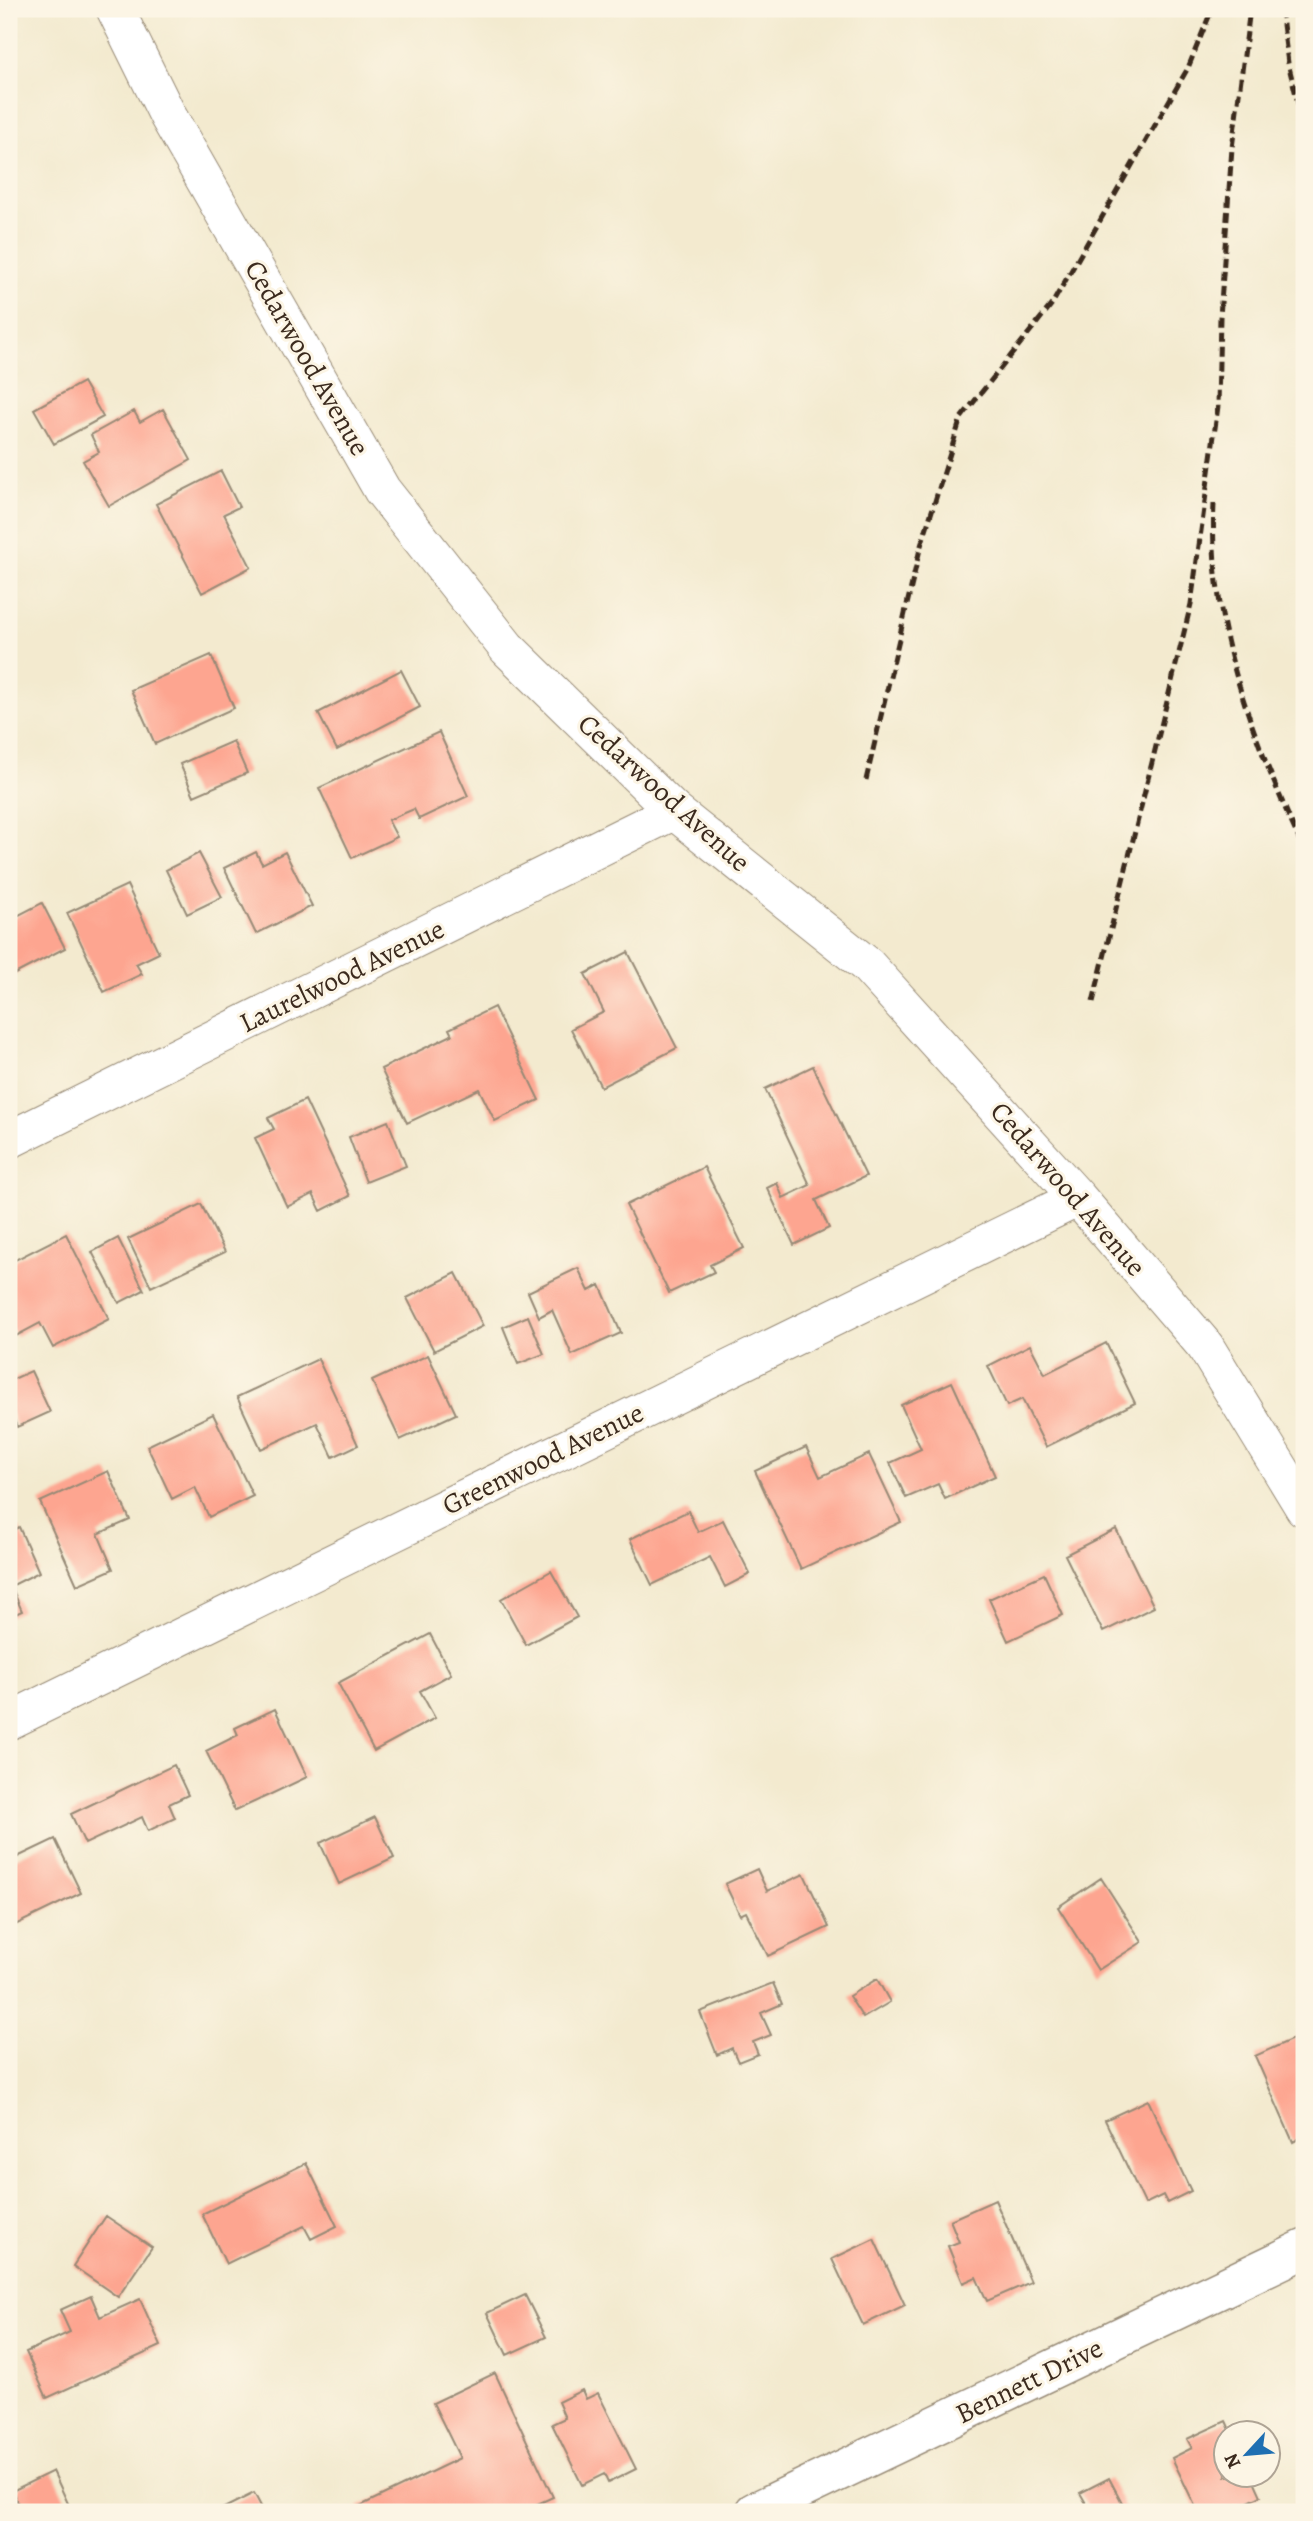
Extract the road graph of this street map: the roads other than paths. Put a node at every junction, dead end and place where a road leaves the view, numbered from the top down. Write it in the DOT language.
graph roads {
  1 [pos="115,9"];
  2 [pos="674,811"];
  3 [pos="9,1140"];
  4 [pos="1078,1198"];
  5 [pos="1304,1508"];
  6 [pos="9,1721"];
  7 [pos="1304,2249"];
  8 [pos="754,2512"];
  1 -- 2 [label="street, Cedarwood Avenue"];
  2 -- 3 [label="street, Laurelwood Avenue"];
  2 -- 4 [label="street, Cedarwood Avenue"];
  4 -- 5 [label="street, Cedarwood Avenue"];
  4 -- 6 [label="street, Greenwood Avenue"];
  7 -- 8 [label="main road, Bennett Drive"];
}
